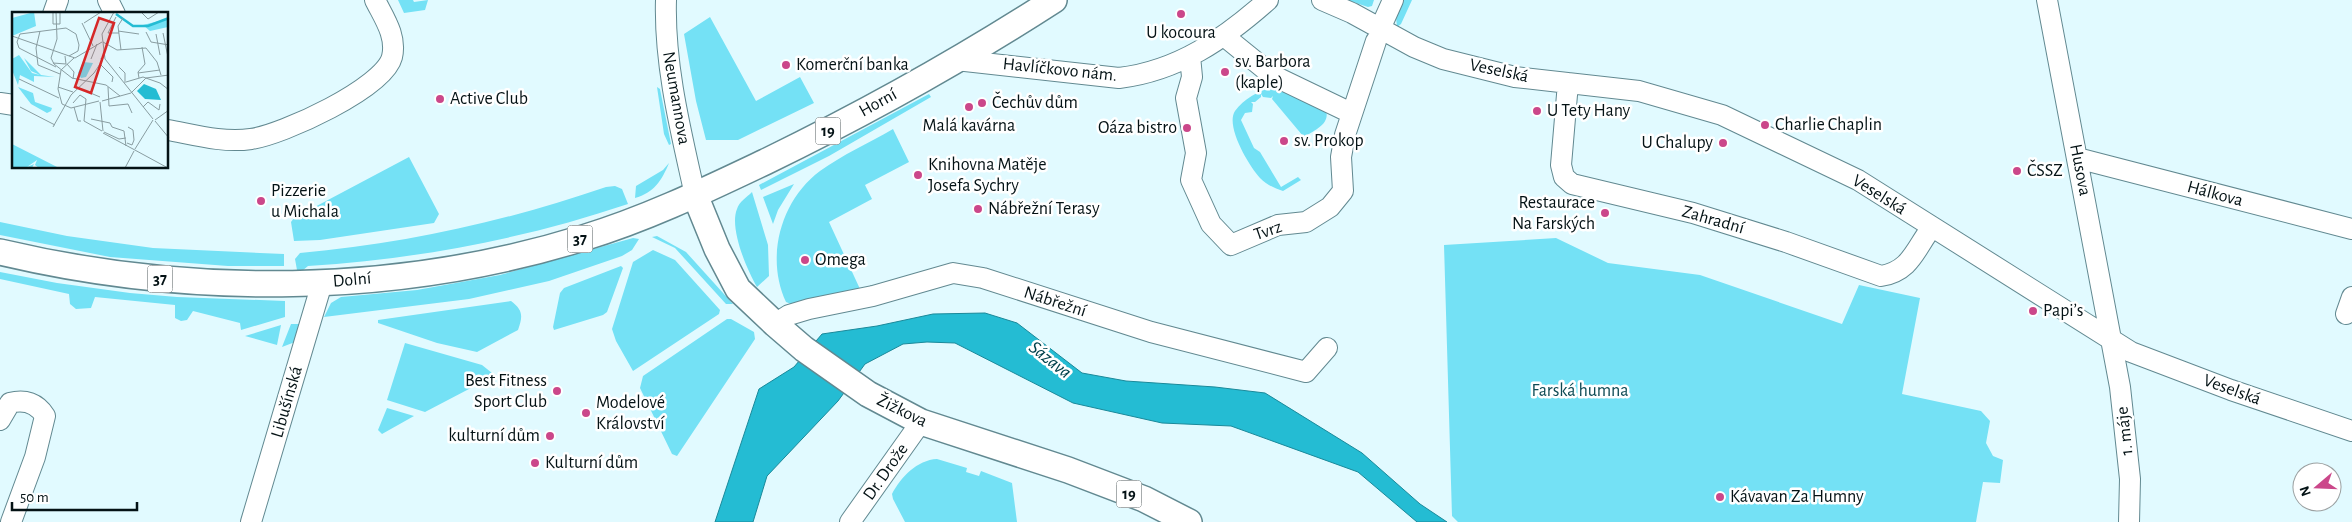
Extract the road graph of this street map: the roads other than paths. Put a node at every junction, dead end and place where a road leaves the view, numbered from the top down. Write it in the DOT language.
graph roads {
  1 [pos="58,0"];
  2 [pos="108,0"];
  3 [pos="375,0"];
  4 [pos="666,0"];
  5 [pos="1054,0"];
  6 [pos="1268,0"];
  7 [pos="1322,0"];
  8 [pos="1393,0"];
  9 [pos="2047,0"];
  10 [pos="54,12"];
  11 [pos="114,12"];
  12 [pos="1378,35"];
  13 [pos="1224,36"];
  14 [pos="1190,56"];
  15 [pos="956,60"];
  16 [pos="1568,83"];
  17 [pos="1351,113"];
  18 [pos="169,130"];
  19 [pos="2077,158"];
  20 [pos="695,195"];
  21 [pos="1932,228"];
  22 [pos="2352,229"];
  23 [pos="0,252"];
  24 [pos="322,283"];
  25 [pos="775,324"];
  26 [pos="2113,340"];
  27 [pos="1327,348"];
  28 [pos="0,420"];
  29 [pos="921,422"];
  30 [pos="2352,430"];
  31 [pos="11,522"];
  32 [pos="252,522"];
  33 [pos="850,522"];
  34 [pos="1189,522"];
  35 [pos="2129,522"];
  1 -- 10 [label="street"];
  2 -- 11 [label="street"];
  3 -- 18 [label="street"];
  4 -- 20 [label="street, Neumannova"];
  5 -- 15 [label="main road, Horní / 19"];
  6 -- 13 [label="street, Havlíčkovo nám."];
  7 -- 12 [label="street, Veselská"];
  8 -- 12 [label="street, Tvrz"];
  9 -- 19 [label="street, Husova"];
  12 -- 16 [label="street, Veselská"];
  12 -- 17 [label="street, Tvrz"];
  13 -- 14 [label="street, Havlíčkovo nám."];
  13 -- 17 [label="street"];
  14 -- 15 [label="street, Havlíčkovo nám."];
  14 -- 17 [label="street, Tvrz"];
  15 -- 20 [label="main road, Horní / 19"];
  16 -- 21 [label="street, Veselská"];
  16 -- 21 [label="street, Zahradní"];
  19 -- 22 [label="street, Hálkova"];
  19 -- 26 [label="street, Husova"];
  20 -- 24 [label="main road, Dolní / 37"];
  20 -- 25 [label="main road, Žižkova / 19"];
  21 -- 26 [label="street, Veselská"];
  23 -- 24 [label="main road, Dolní / 37"];
  24 -- 32 [label="street, Libušínská"];
  25 -- 27 [label="street, Nábřežní"];
  25 -- 29 [label="main road, Žižkova / 19"];
  26 -- 30 [label="street, Veselská"];
  26 -- 35 [label="street, 1. máje"];
  28 -- 31 [label="street"];
  29 -- 33 [label="street, Dr. Drože"];
  29 -- 34 [label="main road, Žižkova / 19"];
}
